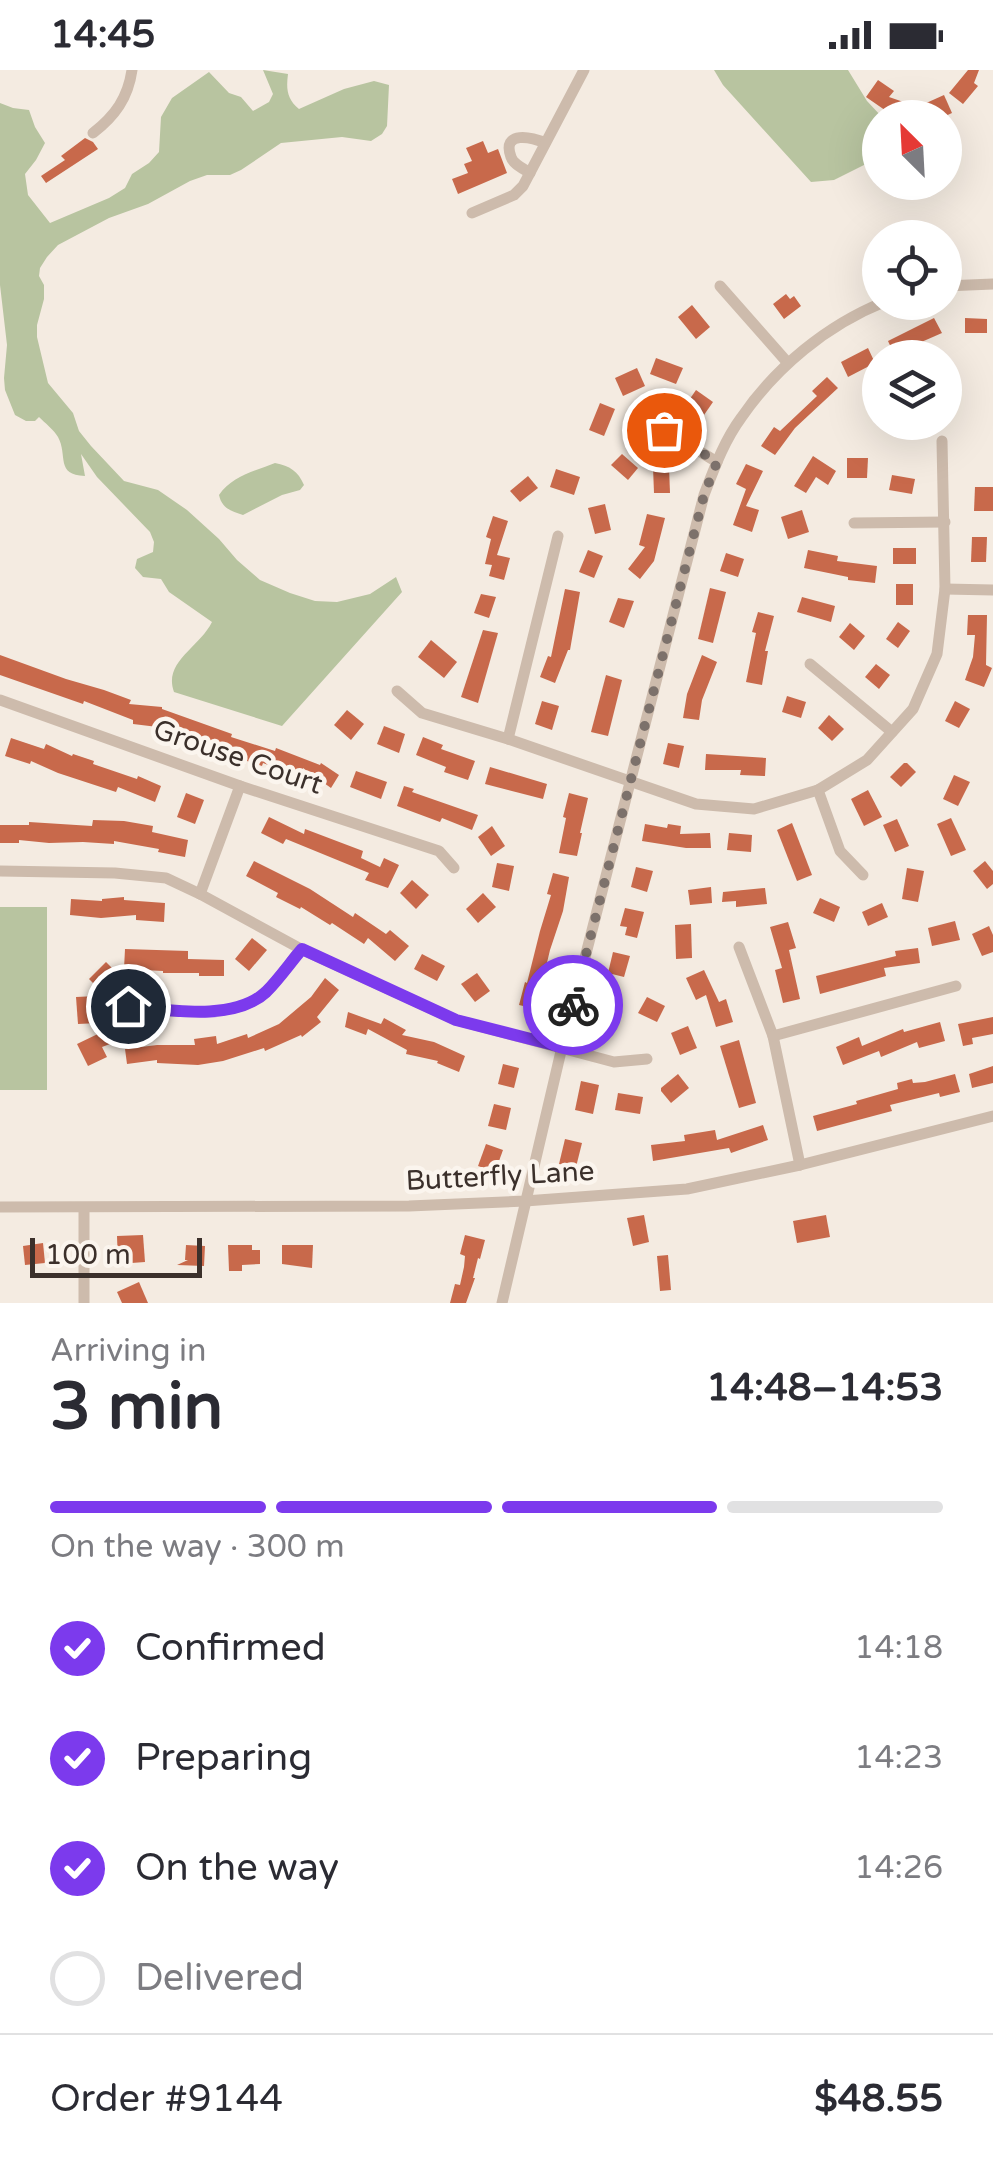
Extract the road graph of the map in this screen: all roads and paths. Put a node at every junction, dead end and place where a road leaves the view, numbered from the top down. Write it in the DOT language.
graph roads {
  1 [pos="132,70"];
  2 [pos="584,70"];
  3 [pos="93,133"];
  4 [pos="545,143"];
  5 [pos="530,173"];
  6 [pos="472,213"];
  7 [pos="993,284"];
  8 [pos="962,285"];
  9 [pos="720,286"];
  10 [pos="862,311"];
  11 [pos="788,362"];
  12 [pos="664,430"];
  13 [pos="942,441"];
  14 [pos="717,462"];
  15 [pos="946,522"];
  16 [pos="854,523"];
  17 [pos="558,536"];
  18 [pos="946,589"];
  19 [pos="993,590"];
  20 [pos="810,664"];
  21 [pos="397,691"];
  22 [pos="0,700"];
  23 [pos="892,732"];
  24 [pos="508,738"];
  25 [pos="631,783"];
  26 [pos="240,786"];
  27 [pos="818,790"];
  28 [pos="454,868"];
  29 [pos="0,871"];
  30 [pos="864,875"];
  31 [pos="200,894"];
  32 [pos="739,948"];
  33 [pos="302,949"];
  34 [pos="956,986"];
  35 [pos="128,1006"];
  36 [pos="773,1036"];
  37 [pos="562,1047"];
  38 [pos="647,1060"];
  39 [pos="993,1116"];
  40 [pos="800,1165"];
  41 [pos="525,1202"];
  42 [pos="0,1207"];
  43 [pos="84,1208"];
  44 [pos="84,1303"];
  45 [pos="502,1303"];
  1 -- 3 [label="street"];
  2 -- 4 [label="street"];
  4 -- 5 [label="street"];
  4 -- 5 [label="street"];
  5 -- 6 [label="street"];
  7 -- 8 [label="street"];
  9 -- 11 [label="street"];
  10 -- 11 [label="street"];
  11 -- 14 [label="street"];
  12 -- 14 [label="street"];
  13 -- 15 [label="street"];
  14 -- 25 [label="street"];
  15 -- 16 [label="street"];
  15 -- 18 [label="street"];
  17 -- 24 [label="street"];
  18 -- 19 [label="street"];
  18 -- 23 [label="street"];
  20 -- 23 [label="street"];
  21 -- 24 [label="street"];
  22 -- 26 [label="street, Grouse Court"];
  23 -- 27 [label="street"];
  24 -- 25 [label="street"];
  25 -- 27 [label="street"];
  25 -- 37 [label="street"];
  26 -- 28 [label="street, Grouse Court"];
  26 -- 31 [label="street"];
  27 -- 30 [label="street"];
  29 -- 31 [label="street"];
  31 -- 33 [label="street"];
  32 -- 36 [label="street"];
  33 -- 35 [label="street"];
  33 -- 37 [label="street"];
  34 -- 36 [label="street"];
  36 -- 40 [label="street"];
  37 -- 38 [label="street"];
  37 -- 41 [label="street"];
  39 -- 40 [label="street, Butterfly Lane"];
  40 -- 41 [label="street, Butterfly Lane"];
  41 -- 43 [label="street, Butterfly Lane"];
  41 -- 45 [label="street"];
  42 -- 43 [label="street, Butterfly Lane"];
  43 -- 44 [label="street"];
}
